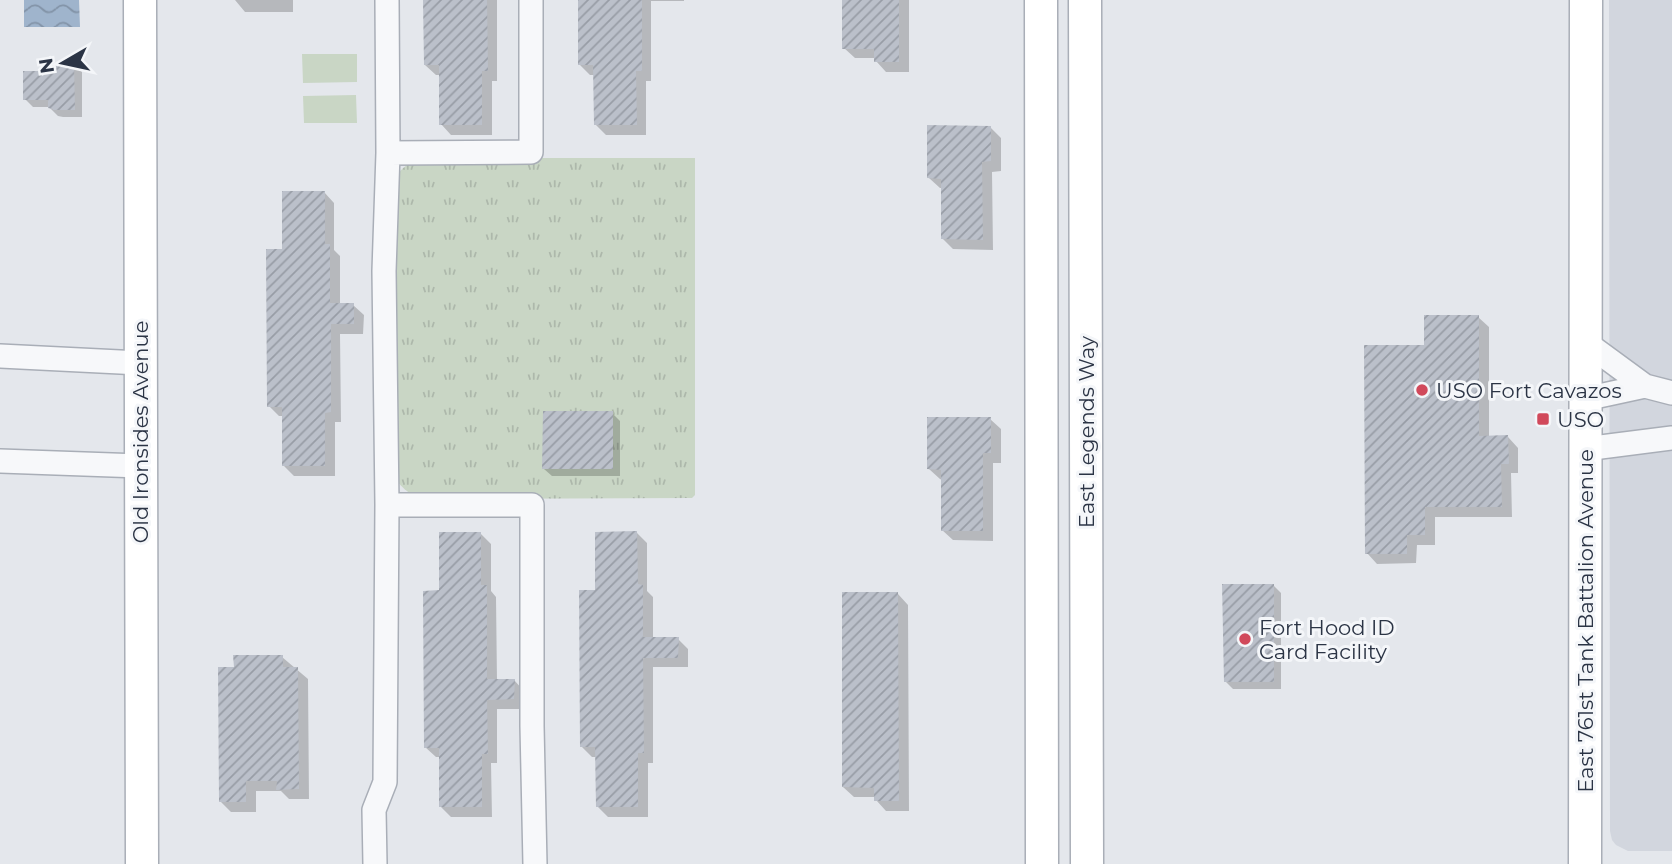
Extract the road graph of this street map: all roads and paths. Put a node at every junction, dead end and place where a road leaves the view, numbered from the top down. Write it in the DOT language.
graph roads {
  1 [pos="141,0"];
  2 [pos="387,0"];
  3 [pos="531,0"];
  4 [pos="1041,0"];
  5 [pos="1085,0"];
  6 [pos="1586,0"];
  7 [pos="388,153"];
  8 [pos="1585,342"];
  9 [pos="0,356"];
  10 [pos="140,363"];
  11 [pos="1645,386"];
  12 [pos="1672,394"];
  13 [pos="1585,399"];
  14 [pos="1672,438"];
  15 [pos="1585,449"];
  16 [pos="0,461"];
  17 [pos="140,466"];
  18 [pos="387,505"];
  19 [pos="142,864"];
  20 [pos="375,864"];
  21 [pos="535,864"];
  22 [pos="1042,864"];
  23 [pos="1087,864"];
  24 [pos="1585,864"];
  1 -- 10 [label="street, Old Ironsides Avenue"];
  2 -- 7 [label="street"];
  3 -- 7 [label="street"];
  4 -- 22 [label="street"];
  5 -- 23 [label="street, East Legends Way"];
  6 -- 8 [label="street, East 761st Tank Battalion Avenue"];
  7 -- 18 [label="street"];
  8 -- 11 [label="street"];
  8 -- 13 [label="street, East 761st Tank Battalion Avenue"];
  9 -- 10 [label="street"];
  10 -- 17 [label="street, Old Ironsides Avenue"];
  11 -- 12 [label="street"];
  11 -- 13 [label="street"];
  13 -- 15 [label="street, East 761st Tank Battalion Avenue"];
  14 -- 15 [label="street"];
  15 -- 24 [label="street, East 761st Tank Battalion Avenue"];
  16 -- 17 [label="street"];
  17 -- 19 [label="street, Old Ironsides Avenue"];
  18 -- 20 [label="street"];
  18 -- 21 [label="street"];
}
